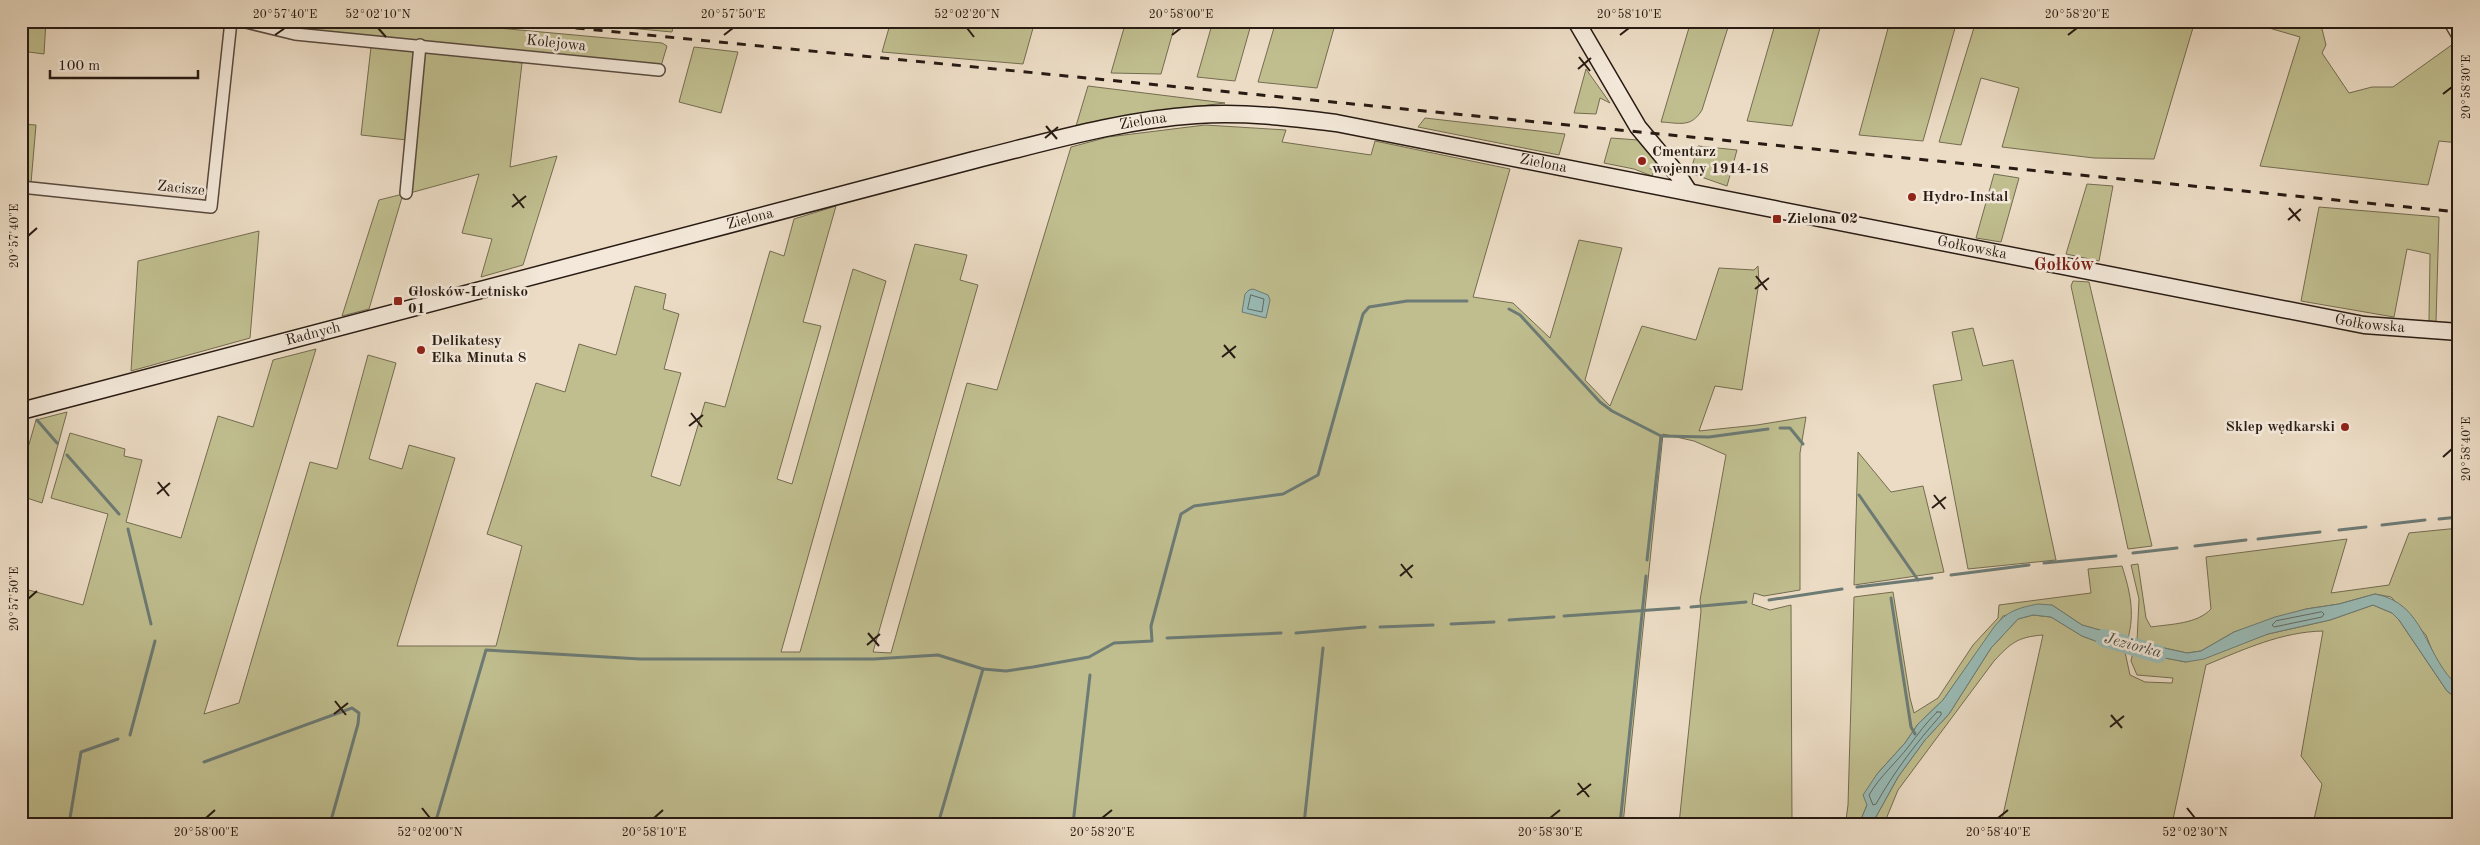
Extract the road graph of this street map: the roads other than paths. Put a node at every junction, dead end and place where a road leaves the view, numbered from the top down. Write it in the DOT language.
graph roads {
  1 [pos="231,21"];
  2 [pos="242,21"];
  3 [pos="1576,21"];
  4 [pos="2449,21"];
  5 [pos="2459,38"];
  6 [pos="420,46"];
  7 [pos="659,70"];
  8 [pos="21,187"];
  9 [pos="1689,192"];
  10 [pos="406,193"];
  11 [pos="606,257"];
  12 [pos="2459,332"];
  13 [pos="21,411"];
  1 -- 8 [label="street, Zacisze"];
  2 -- 6 [label="street, Kolejowa"];
  3 -- 9 [label="street"];
  4 -- 5 [label="street"];
  6 -- 7 [label="street, Kolejowa"];
  6 -- 10 [label="street"];
  9 -- 11 [label="street, Zielona"];
  9 -- 12 [label="street, Gołkowska"];
  11 -- 13 [label="street, Radnych"];
}
